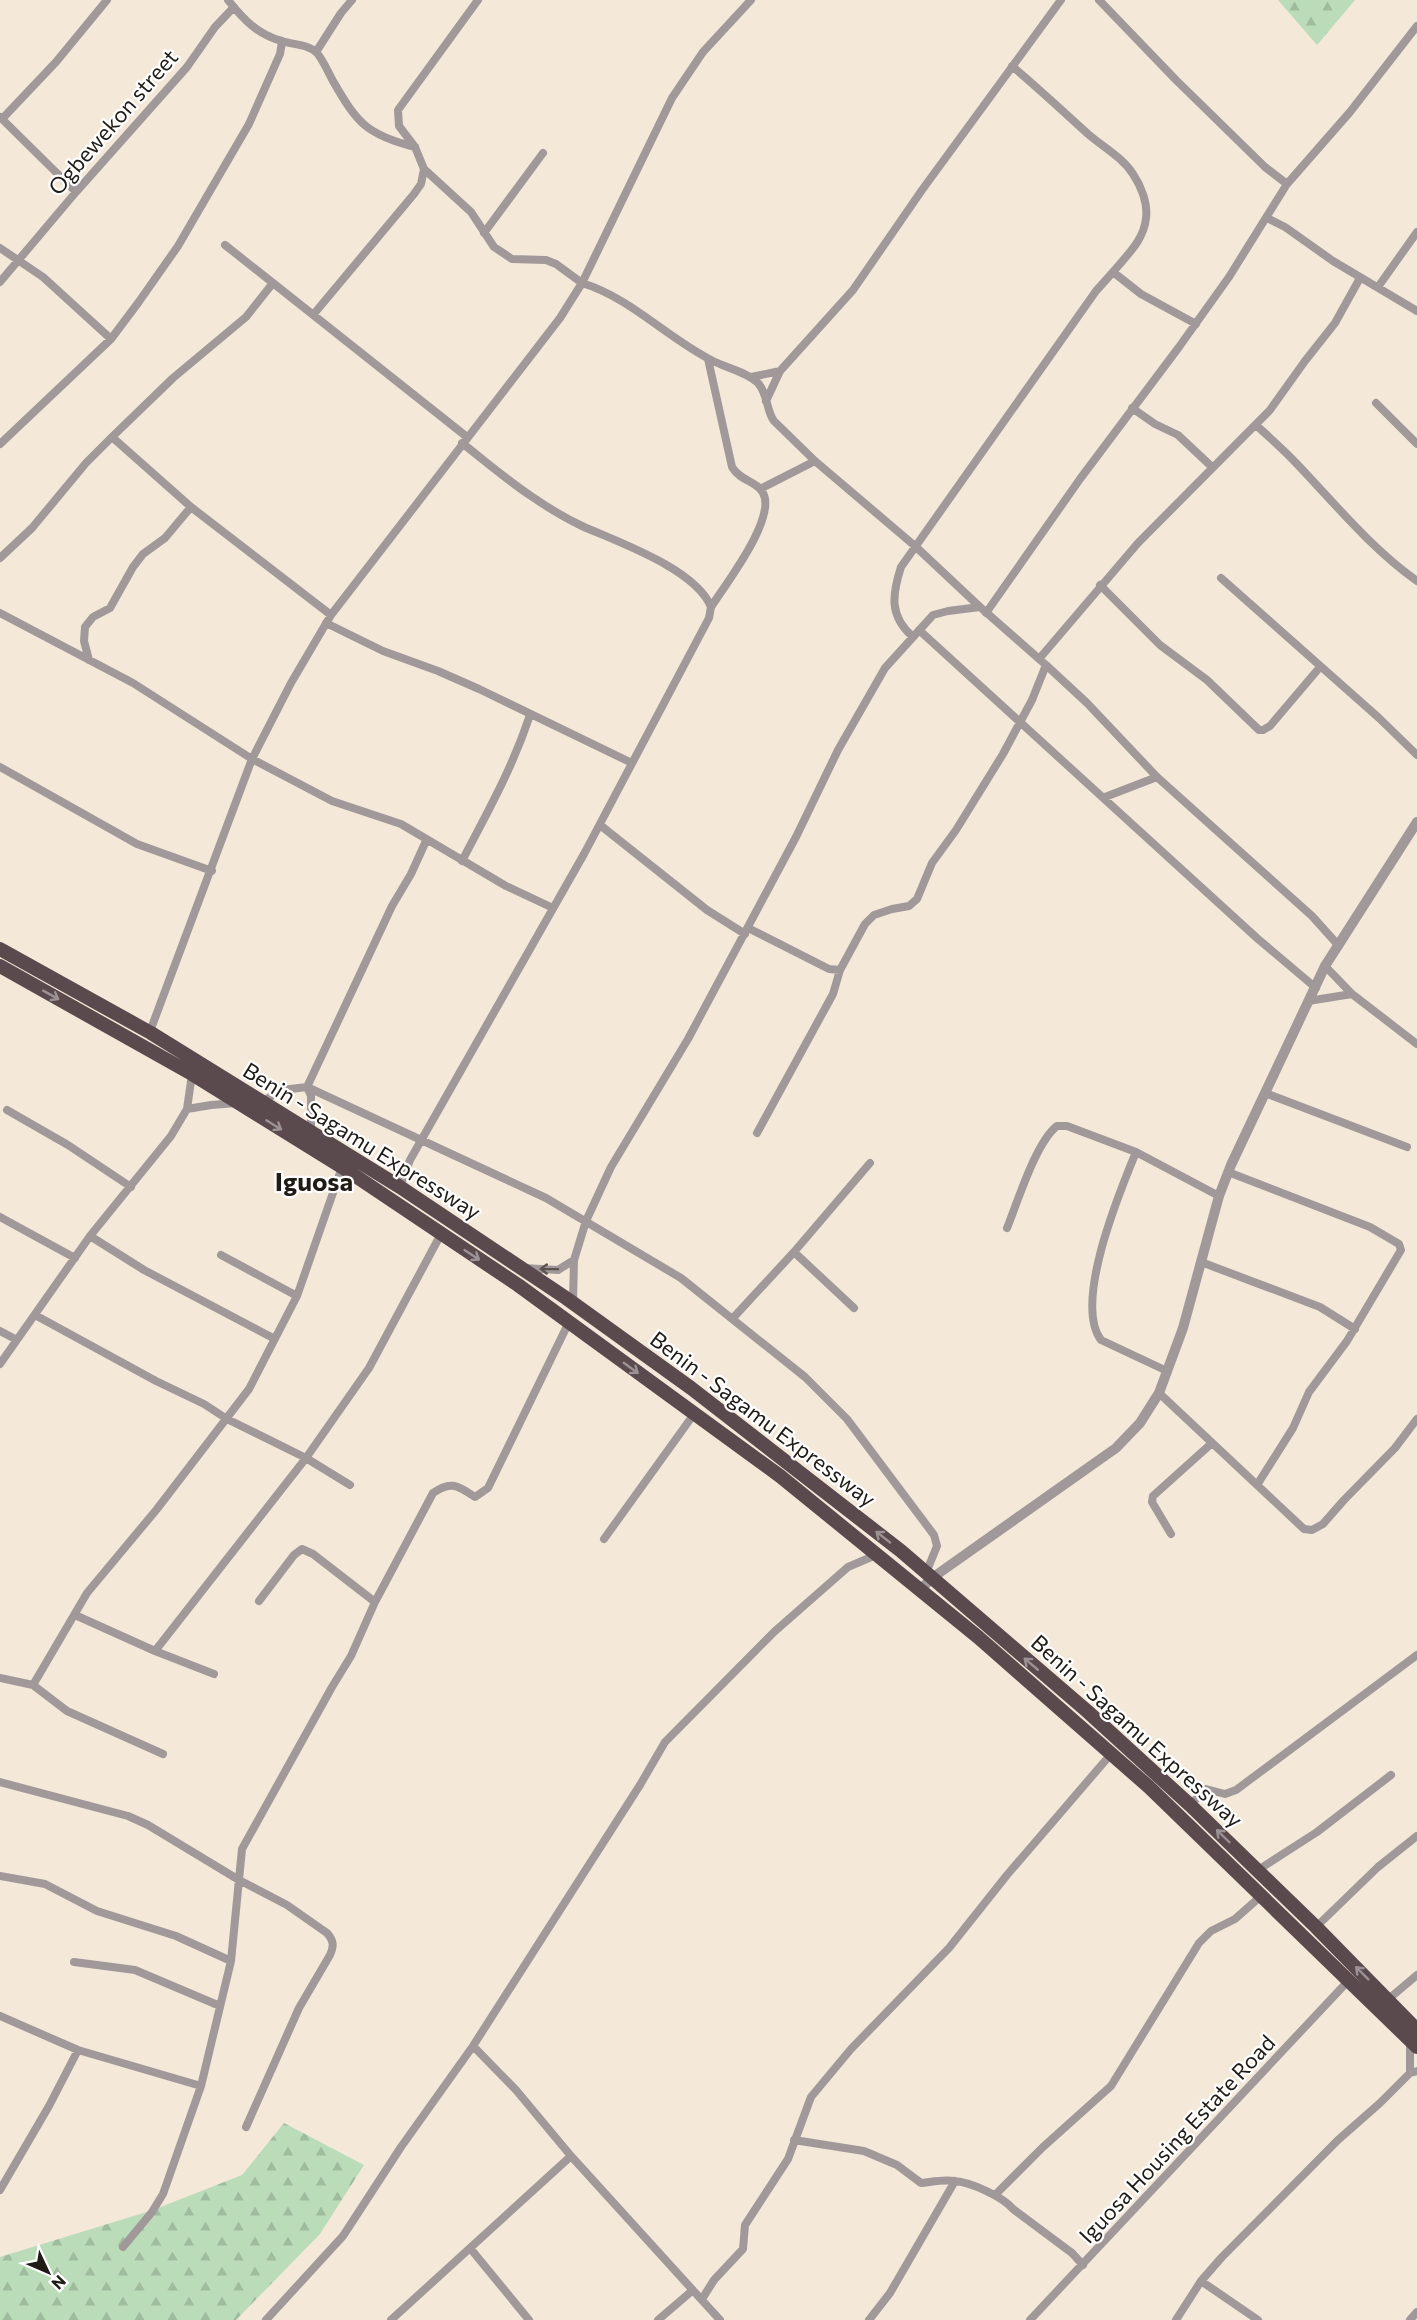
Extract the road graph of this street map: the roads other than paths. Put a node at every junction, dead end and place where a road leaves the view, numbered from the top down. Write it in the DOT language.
graph roads {
  1 [pos="106,0"];
  2 [pos="352,0"];
  3 [pos="478,0"];
  4 [pos="751,0"];
  5 [pos="1061,0"];
  6 [pos="1100,0"];
  7 [pos="231,3"];
  8 [pos="1417,26"];
  9 [pos="282,42"];
  10 [pos="316,52"];
  11 [pos="1012,66"];
  12 [pos="1,118"];
  13 [pos="415,147"];
  14 [pos="543,153"];
  15 [pos="424,169"];
  16 [pos="1287,184"];
  17 [pos="76,192"];
  18 [pos="1267,218"];
  19 [pos="1417,232"];
  20 [pos="484,233"];
  21 [pos="225,245"];
  22 [pos="0,248"];
  23 [pos="18,261"];
  24 [pos="1113,272"];
  25 [pos="1360,278"];
  26 [pos="0,282"];
  27 [pos="273,283"];
  28 [pos="582,283"];
  29 [pos="1378,287"];
  30 [pos="1417,311"];
  31 [pos="313,315"];
  32 [pos="1196,324"];
  33 [pos="111,339"];
  34 [pos="708,359"];
  35 [pos="780,371"];
  36 [pos="752,377"];
  37 [pos="766,401"];
  38 [pos="1376,403"];
  39 [pos="1132,408"];
  40 [pos="1256,425"];
  41 [pos="112,437"];
  42 [pos="464,440"];
  43 [pos="0,444"];
  44 [pos="1417,444"];
  45 [pos="815,461"];
  46 [pos="1212,467"];
  47 [pos="760,489"];
  48 [pos="190,507"];
  49 [pos="915,546"];
  50 [pos="0,558"];
  51 [pos="1221,578"];
  52 [pos="1417,581"];
  53 [pos="1100,585"];
  54 [pos="711,607"];
  55 [pos="983,610"];
  56 [pos="0,613"];
  57 [pos="331,615"];
  58 [pos="326,623"];
  59 [pos="916,634"];
  60 [pos="1039,658"];
  61 [pos="89,660"];
  62 [pos="1046,665"];
  63 [pos="1320,667"];
  64 [pos="530,715"];
  65 [pos="1020,722"];
  66 [pos="1417,755"];
  67 [pos="252,759"];
  68 [pos="632,763"];
  69 [pos="0,767"];
  70 [pos="1158,777"];
  71 [pos="1105,797"];
  72 [pos="1417,822"];
  73 [pos="600,825"];
  74 [pos="426,841"];
  75 [pos="462,861"];
  76 [pos="212,871"];
  77 [pos="553,908"];
  78 [pos="746,931"];
  79 [pos="1339,946"];
  80 [pos="0,949"];
  81 [pos="0,966"];
  82 [pos="1325,966"];
  83 [pos="840,970"];
  84 [pos="1316,988"];
  85 [pos="1352,994"];
  86 [pos="1308,1001"];
  87 [pos="151,1033"];
  88 [pos="132,1040"];
  89 [pos="1417,1044"];
  90 [pos="192,1074"];
  91 [pos="307,1087"];
  92 [pos="1265,1093"];
  93 [pos="263,1101"];
  94 [pos="239,1103"];
  95 [pos="187,1109"];
  96 [pos="8,1110"];
  97 [pos="311,1131"];
  98 [pos="757,1133"];
  99 [pos="422,1141"];
  100 [pos="1407,1147"];
  101 [pos="1136,1152"];
  102 [pos="870,1163"];
  103 [pos="342,1167"];
  104 [pos="1228,1172"];
  105 [pos="131,1187"];
  106 [pos="400,1187"];
  107 [pos="1219,1196"];
  108 [pos="0,1216"];
  109 [pos="586,1221"];
  110 [pos="1007,1228"];
  111 [pos="441,1234"];
  112 [pos="90,1236"];
  113 [pos="794,1252"];
  114 [pos="221,1255"];
  115 [pos="75,1258"];
  116 [pos="574,1260"];
  117 [pos="1201,1262"];
  118 [pos="521,1268"];
  119 [pos="297,1296"];
  120 [pos="573,1303"];
  121 [pos="854,1308"];
  122 [pos="35,1315"];
  123 [pos="733,1318"];
  124 [pos="568,1322"];
  125 [pos="1355,1329"];
  126 [pos="0,1331"];
  127 [pos="275,1339"];
  128 [pos="17,1340"];
  129 [pos="0,1364"];
  130 [pos="1167,1371"];
  131 [pos="1159,1393"];
  132 [pos="694,1414"];
  133 [pos="227,1419"];
  134 [pos="1417,1419"];
  135 [pos="1212,1443"];
  136 [pos="306,1458"];
  137 [pos="350,1485"];
  138 [pos="1257,1485"];
  139 [pos="1171,1534"];
  140 [pos="604,1539"];
  141 [pos="876,1555"];
  142 [pos="929,1575"];
  143 [pos="920,1590"];
  144 [pos="259,1601"];
  145 [pos="375,1602"];
  146 [pos="75,1615"];
  147 [pos="155,1652"];
  148 [pos="1417,1654"];
  149 [pos="214,1674"];
  150 [pos="0,1678"];
  151 [pos="33,1685"];
  152 [pos="163,1754"];
  153 [pos="1111,1754"];
  154 [pos="1391,1776"];
  155 [pos="0,1782"];
  156 [pos="1155,1782"];
  157 [pos="1190,1805"];
  158 [pos="1417,1836"];
  159 [pos="1258,1870"];
  160 [pos="0,1876"];
  161 [pos="239,1881"];
  162 [pos="1261,1896"];
  163 [pos="1316,1927"];
  164 [pos="231,1960"];
  165 [pos="74,1962"];
  166 [pos="1417,1975"];
  167 [pos="1350,1980"];
  168 [pos="1383,2004"];
  169 [pos="220,2006"];
  170 [pos="0,2016"];
  171 [pos="1415,2039"];
  172 [pos="473,2046"];
  173 [pos="78,2050"];
  174 [pos="1413,2072"];
  175 [pos="201,2086"];
  176 [pos="246,2127"];
  177 [pos="794,2140"];
  178 [pos="571,2156"];
  179 [pos="955,2181"];
  180 [pos="0,2190"];
  181 [pos="995,2195"];
  182 [pos="123,2247"];
  183 [pos="470,2248"];
  184 [pos="1083,2265"];
  185 [pos="1201,2281"];
  186 [pos="693,2290"];
  187 [pos="702,2299"];
  188 [pos="1417,2312"];
  189 [pos="266,2320"];
  190 [pos="391,2320"];
  191 [pos="529,2320"];
  192 [pos="658,2320"];
  193 [pos="720,2320"];
  194 [pos="869,2320"];
  195 [pos="1029,2320"];
  196 [pos="1176,2320"];
  197 [pos="1258,2320"];
  198 [pos="1410,2320"];
  1 -- 12 [label="street"];
  2 -- 10 [label="street"];
  3 -- 13 [label="street"];
  4 -- 28 [label="street"];
  5 -- 11 [label="street"];
  6 -- 16 [label="street"];
  7 -- 9 [label="street"];
  7 -- 17 [label="street, Ogbewekon street"];
  8 -- 16 [label="street"];
  9 -- 10 [label="street"];
  9 -- 33 [label="street"];
  10 -- 13 [label="street"];
  11 -- 24 [label="street"];
  11 -- 35 [label="street"];
  12 -- 17 [label="street"];
  13 -- 15 [label="street"];
  14 -- 20 [label="street"];
  15 -- 20 [label="street"];
  15 -- 31 [label="street"];
  16 -- 18 [label="street"];
  17 -- 23 [label="street, Ogbewekon street"];
  18 -- 25 [label="street"];
  18 -- 32 [label="street"];
  19 -- 29 [label="street"];
  20 -- 28 [label="street"];
  21 -- 27 [label="street"];
  22 -- 23 [label="street"];
  23 -- 26 [label="street, Ogbewekon street"];
  23 -- 33 [label="street"];
  24 -- 32 [label="street"];
  24 -- 49 [label="street"];
  25 -- 29 [label="street"];
  25 -- 40 [label="street"];
  27 -- 31 [label="street"];
  27 -- 41 [label="street"];
  28 -- 34 [label="street"];
  28 -- 42 [label="street"];
  29 -- 30 [label="street"];
  31 -- 42 [label="street"];
  32 -- 39 [label="street"];
  33 -- 43 [label="street"];
  34 -- 36 [label="street"];
  34 -- 47 [label="street"];
  35 -- 36 [label="street"];
  35 -- 37 [label="street"];
  36 -- 37 [label="street"];
  37 -- 45 [label="street"];
  38 -- 44 [label="street"];
  39 -- 46 [label="street"];
  39 -- 55 [label="street"];
  40 -- 46 [label="street"];
  40 -- 52 [label="street"];
  41 -- 48 [label="street"];
  41 -- 50 [label="street"];
  42 -- 54 [label="street"];
  42 -- 57 [label="street"];
  45 -- 47 [label="street"];
  45 -- 49 [label="street"];
  46 -- 53 [label="street"];
  47 -- 54 [label="street"];
  48 -- 57 [label="street"];
  48 -- 61 [label="street"];
  49 -- 55 [label="street"];
  49 -- 59 [label="street"];
  51 -- 63 [label="street"];
  53 -- 60 [label="street"];
  53 -- 63 [label="street"];
  54 -- 68 [label="street"];
  55 -- 59 [label="street"];
  55 -- 60 [label="street"];
  56 -- 61 [label="street"];
  57 -- 58 [label="street"];
  58 -- 64 [label="street"];
  58 -- 67 [label="street"];
  59 -- 65 [label="street"];
  59 -- 78 [label="street"];
  60 -- 62 [label="street"];
  61 -- 67 [label="street"];
  62 -- 65 [label="street"];
  62 -- 70 [label="street"];
  63 -- 66 [label="street"];
  64 -- 68 [label="street"];
  64 -- 75 [label="street"];
  65 -- 71 [label="street"];
  65 -- 83 [label="street"];
  67 -- 74 [label="street"];
  67 -- 76 [label="street"];
  68 -- 73 [label="street"];
  69 -- 76 [label="street"];
  70 -- 71 [label="street"];
  70 -- 79 [label="street"];
  71 -- 84 [label="street"];
  72 -- 79 [label="street"];
  73 -- 77 [label="street"];
  73 -- 78 [label="street"];
  74 -- 75 [label="street"];
  74 -- 91 [label="street"];
  75 -- 77 [label="street"];
  76 -- 87 [label="street"];
  77 -- 99 [label="street"];
  78 -- 83 [label="street"];
  78 -- 109 [label="street"];
  79 -- 82 [label="street"];
  80 -- 87 [label="highway, Benin - Sagamu Expressway"];
  81 -- 88 [label="highway, one-way"];
  82 -- 84 [label="street"];
  82 -- 85 [label="street"];
  83 -- 98 [label="street"];
  84 -- 86 [label="street"];
  85 -- 86 [label="street"];
  85 -- 89 [label="street"];
  86 -- 92 [label="street"];
  87 -- 88 [label="street"];
  87 -- 93 [label="highway, Benin - Sagamu Expressway"];
  88 -- 90 [label="highway"];
  90 -- 94 [label="highway"];
  90 -- 95 [label="street"];
  91 -- 93 [label="street"];
  91 -- 97 [label="street"];
  91 -- 99 [label="street"];
  92 -- 100 [label="street"];
  92 -- 104 [label="street"];
  93 -- 97 [label="highway, Benin - Sagamu Expressway"];
  94 -- 95 [label="street"];
  94 -- 103 [label="highway, one-way"];
  95 -- 105 [label="street"];
  96 -- 105 [label="street"];
  97 -- 106 [label="highway, Benin - Sagamu Expressway"];
  99 -- 106 [label="street"];
  99 -- 109 [label="street"];
  101 -- 107 [label="street"];
  101 -- 110 [label="street"];
  101 -- 130 [label="street"];
  102 -- 113 [label="street"];
  103 -- 111 [label="highway"];
  103 -- 119 [label="street"];
  104 -- 107 [label="street"];
  104 -- 125 [label="street"];
  105 -- 112 [label="street"];
  106 -- 118 [label="highway, Benin - Sagamu Expressway"];
  107 -- 117 [label="street"];
  108 -- 115 [label="street"];
  109 -- 116 [label="street"];
  109 -- 123 [label="street"];
  111 -- 124 [label="highway, one-way"];
  111 -- 136 [label="street"];
  112 -- 115 [label="street"];
  112 -- 127 [label="street"];
  113 -- 121 [label="street"];
  113 -- 123 [label="street"];
  114 -- 119 [label="street"];
  115 -- 122 [label="street"];
  116 -- 118 [label="street, one-way"];
  116 -- 120 [label="street"];
  117 -- 125 [label="street"];
  117 -- 130 [label="street"];
  118 -- 120 [label="highway, Benin - Sagamu Expressway"];
  119 -- 127 [label="street"];
  142 -- 120 [label="highway, Benin - Sagamu Expressway, one-way"];
  122 -- 128 [label="street"];
  122 -- 133 [label="street"];
  123 -- 142 [label="street"];
  124 -- 132 [label="highway, one-way"];
  124 -- 145 [label="street"];
  125 -- 138 [label="street"];
  126 -- 128 [label="street"];
  127 -- 133 [label="street"];
  128 -- 129 [label="street"];
  130 -- 131 [label="street"];
  131 -- 135 [label="street"];
  131 -- 142 [label="street"];
  132 -- 140 [label="street"];
  132 -- 141 [label="highway"];
  133 -- 136 [label="street"];
  133 -- 146 [label="street"];
  134 -- 138 [label="street"];
  135 -- 138 [label="street"];
  135 -- 139 [label="street"];
  136 -- 137 [label="street"];
  136 -- 147 [label="street"];
  141 -- 143 [label="highway"];
  141 -- 172 [label="street"];
  142 -- 143 [label="street"];
  156 -- 142 [label="highway, Benin - Sagamu Expressway, one-way"];
  143 -- 153 [label="highway"];
  144 -- 145 [label="street"];
  145 -- 161 [label="street"];
  146 -- 147 [label="street"];
  146 -- 151 [label="street"];
  147 -- 149 [label="street"];
  148 -- 157 [label="street"];
  150 -- 151 [label="street"];
  151 -- 152 [label="street"];
  153 -- 156 [label="highway"];
  153 -- 177 [label="street"];
  154 -- 159 [label="street"];
  155 -- 161 [label="street"];
  156 -- 157 [label="highway, Benin - Sagamu Expressway"];
  156 -- 162 [label="highway"];
  159 -- 157 [label="highway, Benin - Sagamu Expressway, one-way"];
  158 -- 163 [label="street"];
  159 -- 163 [label="highway, Benin - Sagamu Expressway"];
  160 -- 164 [label="street"];
  161 -- 164 [label="street"];
  161 -- 176 [label="street"];
  162 -- 167 [label="highway"];
  162 -- 181 [label="street"];
  168 -- 163 [label="highway, Benin - Sagamu Expressway, one-way"];
  164 -- 169 [label="street"];
  165 -- 169 [label="street"];
  166 -- 168 [label="street"];
  167 -- 168 [label="highway"];
  167 -- 184 [label="street, Iguosa Housing Estate Road"];
  168 -- 171 [label="highway"];
  169 -- 175 [label="street"];
  170 -- 173 [label="street"];
  171 -- 174 [label="street"];
  172 -- 178 [label="street"];
  172 -- 189 [label="street"];
  173 -- 175 [label="street"];
  173 -- 180 [label="street"];
  174 -- 185 [label="street"];
  175 -- 182 [label="street"];
  177 -- 179 [label="street"];
  177 -- 187 [label="street"];
  178 -- 183 [label="street"];
  178 -- 186 [label="street"];
  179 -- 181 [label="street"];
  179 -- 194 [label="street"];
  181 -- 184 [label="street"];
  183 -- 190 [label="street"];
  183 -- 191 [label="street"];
  184 -- 195 [label="street, Iguosa Housing Estate Road"];
  185 -- 196 [label="street"];
  185 -- 197 [label="street"];
  186 -- 187 [label="street"];
  186 -- 192 [label="street"];
  187 -- 193 [label="street"];
  188 -- 198 [label="street"];
}
